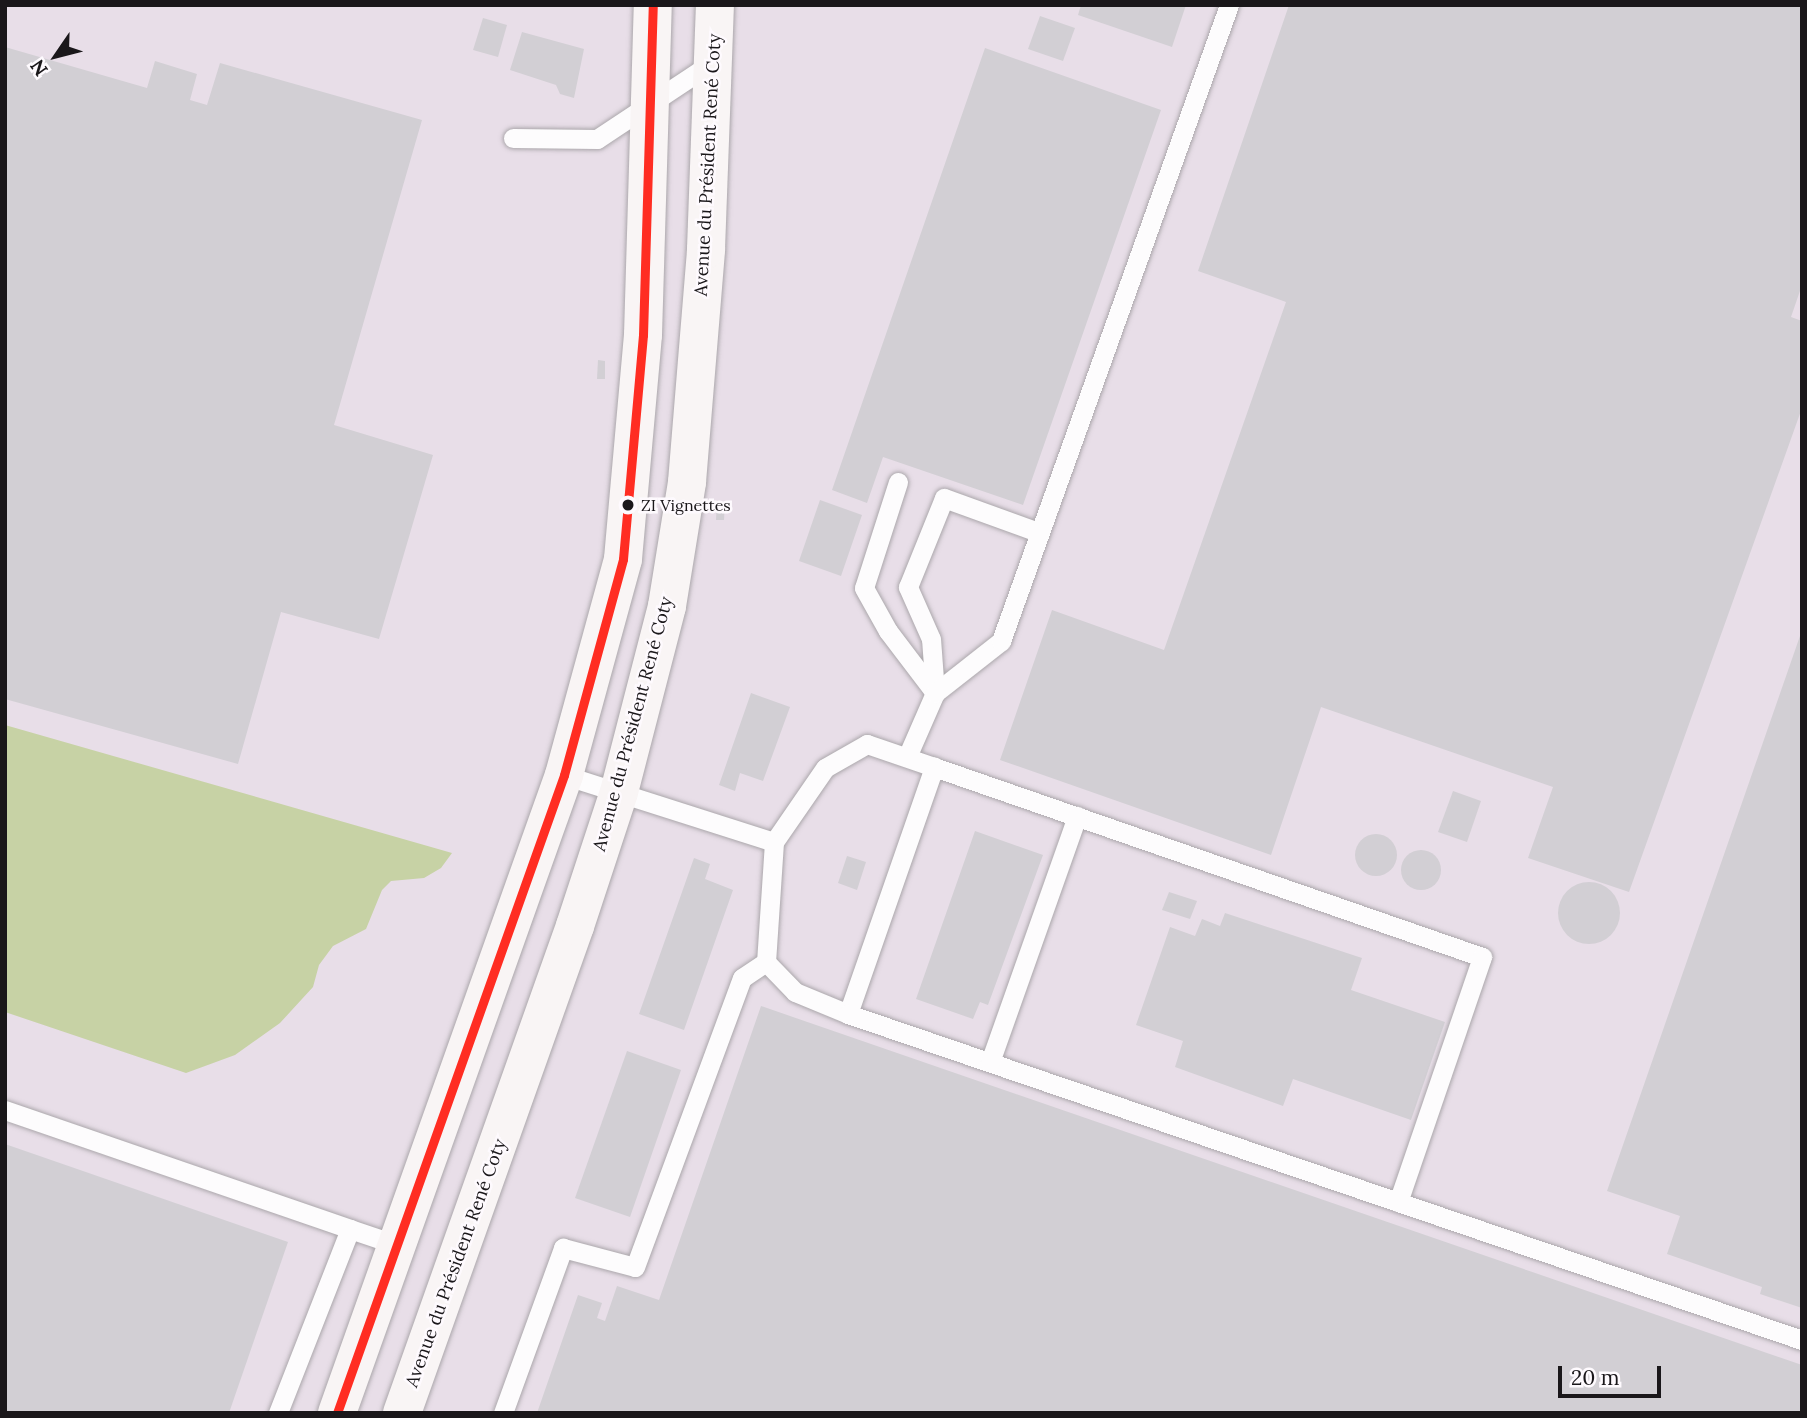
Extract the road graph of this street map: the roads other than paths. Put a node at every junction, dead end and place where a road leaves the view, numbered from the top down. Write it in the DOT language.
graph roads {
  1 [pos="653,5"];
  2 [pos="715,5"];
  3 [pos="1229,5"];
  4 [pos="713,62"];
  5 [pos="650,104"];
  6 [pos="513,138"];
  7 [pos="898,482"];
  8 [pos="1038,531"];
  9 [pos="935,692"];
  10 [pos="907,757"];
  11 [pos="934,767"];
  12 [pos="564,775"];
  13 [pos="619,792"];
  14 [pos="1077,816"];
  15 [pos="774,842"];
  16 [pos="766,962"];
  17 [pos="848,1014"];
  18 [pos="990,1062"];
  19 [pos="5,1110"];
  20 [pos="1398,1202"];
  21 [pos="350,1229"];
  22 [pos="397,1245"];
  23 [pos="1802,1340"];
  24 [pos="278,1413"];
  25 [pos="337,1413"];
  26 [pos="402,1413"];
  27 [pos="503,1413"];
  1 -- 5 [label="main road"];
  2 -- 4 [label="main road, Avenue du Président René Coty"];
  3 -- 8 [label="lane"];
  4 -- 5 [label="lane"];
  4 -- 13 [label="main road, Avenue du Président René Coty"];
  5 -- 6 [label="lane"];
  5 -- 12 [label="main road"];
  7 -- 9 [label="lane"];
  8 -- 9 [label="lane"];
  8 -- 9 [label="lane"];
  9 -- 10 [label="lane"];
  10 -- 11 [label="lane"];
  10 -- 15 [label="lane"];
  11 -- 14 [label="lane"];
  11 -- 17 [label="lane"];
  12 -- 13 [label="lane"];
  12 -- 22 [label="main road"];
  13 -- 15 [label="lane"];
  13 -- 26 [label="main road, Avenue du Président René Coty"];
  14 -- 18 [label="lane"];
  14 -- 20 [label="lane"];
  15 -- 16 [label="lane"];
  16 -- 17 [label="lane"];
  16 -- 27 [label="lane"];
  17 -- 18 [label="lane"];
  18 -- 20 [label="lane"];
  19 -- 21 [label="lane"];
  20 -- 23 [label="lane"];
  21 -- 22 [label="lane"];
  21 -- 24 [label="lane"];
  22 -- 25 [label="main road"];
}
